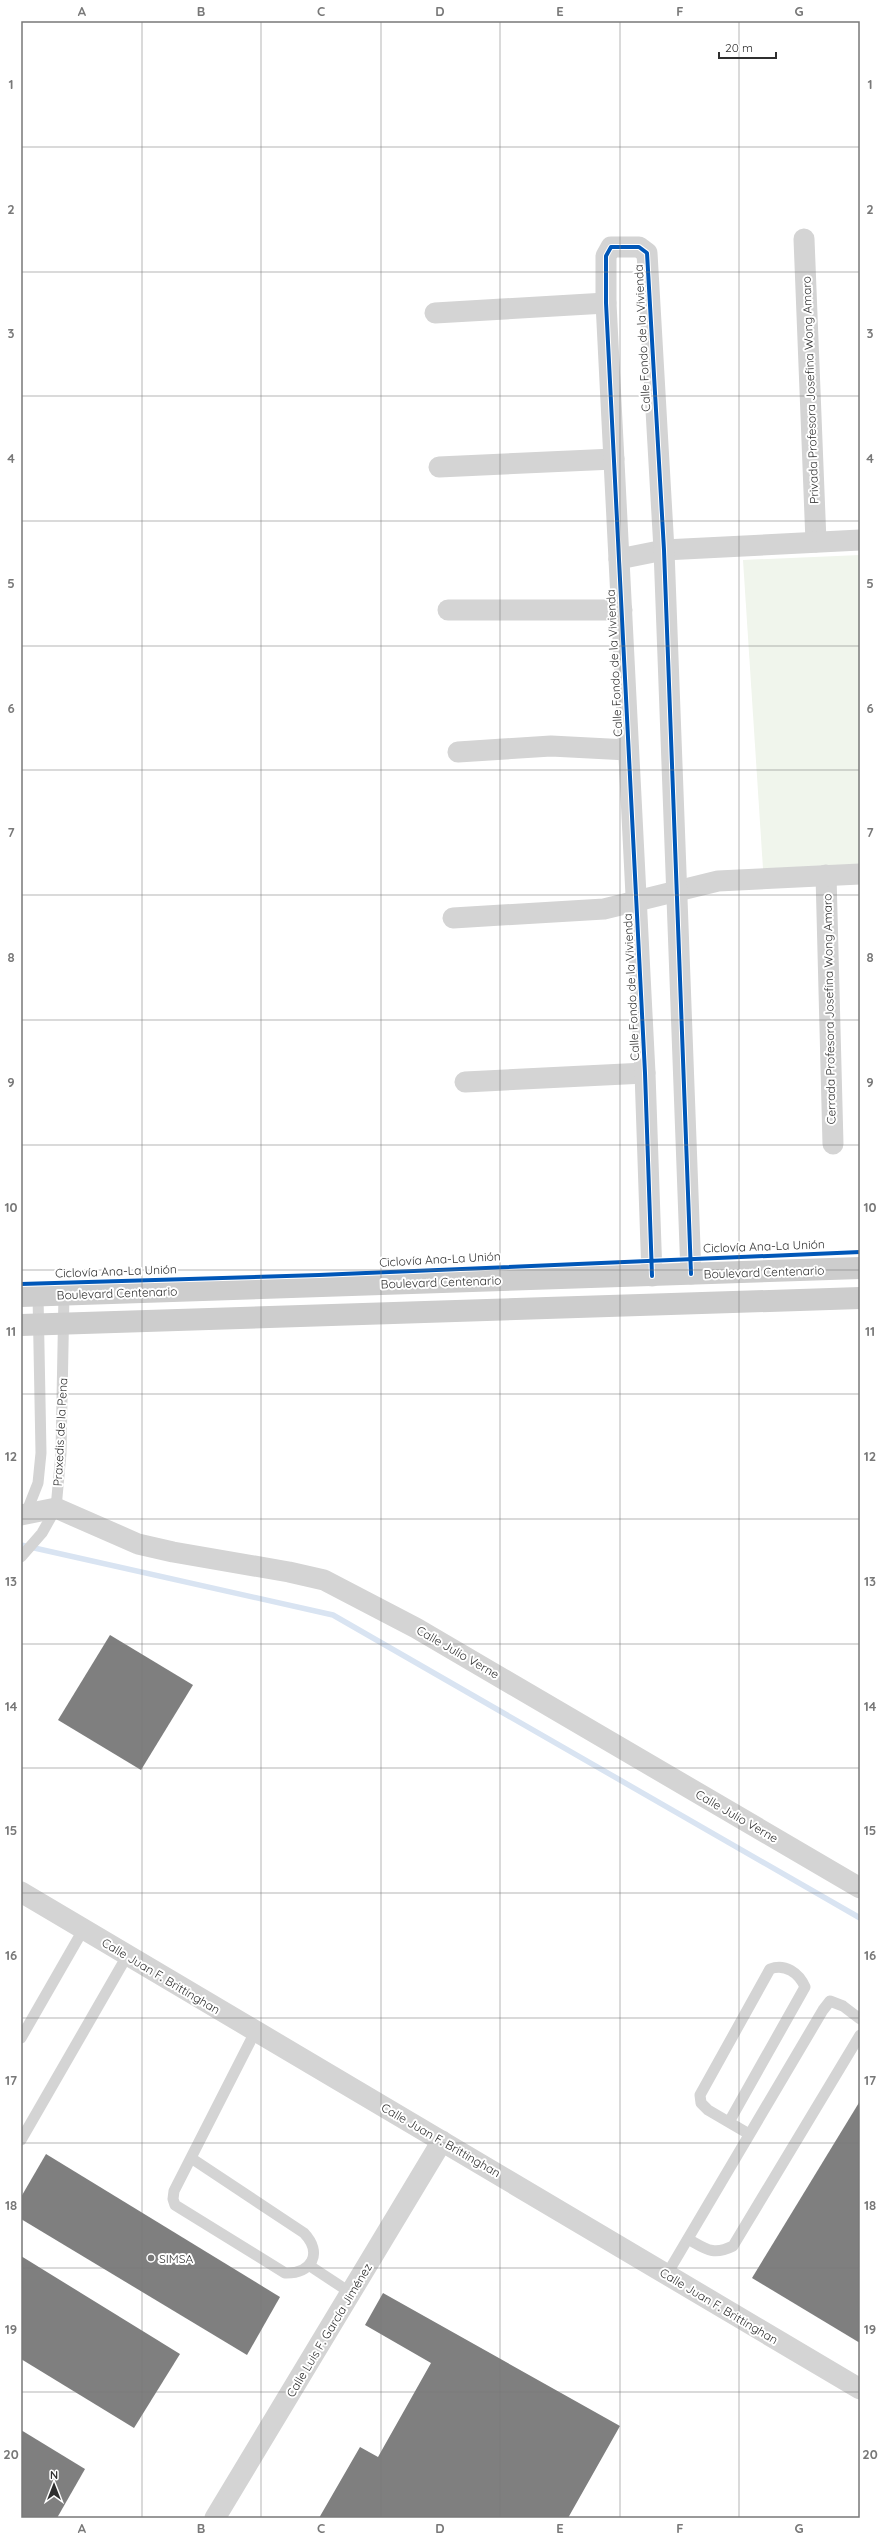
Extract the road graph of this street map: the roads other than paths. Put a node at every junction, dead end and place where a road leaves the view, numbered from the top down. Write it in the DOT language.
graph roads {
  1 [pos="804,239"];
  2 [pos="606,303"];
  3 [pos="434,313"];
  4 [pos="614,459"];
  5 [pos="439,467"];
  6 [pos="860,540"];
  7 [pos="816,542"];
  8 [pos="664,550"];
  9 [pos="620,559"];
  10 [pos="448,610"];
  11 [pos="622,610"];
  12 [pos="628,750"];
  13 [pos="458,752"];
  14 [pos="860,874"];
  15 [pos="826,875"];
  16 [pos="676,892"];
  17 [pos="636,901"];
  18 [pos="453,918"];
  19 [pos="646,1073"];
  20 [pos="465,1082"];
  21 [pos="833,1144"];
  22 [pos="860,1268"];
  23 [pos="691,1274"];
  24 [pos="652,1276"];
  25 [pos="454,1282"];
  26 [pos="64,1294"];
  27 [pos="29,1296"];
  28 [pos="860,1298"];
  29 [pos="547,1309"];
  30 [pos="456,1312"];
  31 [pos="64,1323"];
  32 [pos="30,1325"];
  33 [pos="56,1508"];
  34 [pos="23,1517"];
  35 [pos="21,1557"];
  36 [pos="860,1888"];
  37 [pos="21,1892"];
  38 [pos="83,1930"];
  39 [pos="127,1956"];
  40 [pos="860,2018"];
  41 [pos="255,2032"];
  42 [pos="860,2035"];
  43 [pos="21,2038"];
  44 [pos="729,2122"];
  45 [pos="749,2134"];
  46 [pos="21,2140"];
  47 [pos="442,2141"];
  48 [pos="191,2158"];
  49 [pos="688,2239"];
  50 [pos="310,2266"];
  51 [pos="667,2274"];
  52 [pos="351,2293"];
  53 [pos="860,2389"];
  54 [pos="215,2518"];
  1 -- 7 [label="street, Privada Profesora Josefina Wong Amaro"];
  2 -- 3 [label="street"];
  2 -- 4 [label="street, Calle Fondo de la Vivienda"];
  2 -- 8 [label="street, Calle Fondo de la Vivienda"];
  4 -- 5 [label="street"];
  4 -- 9 [label="street, Calle Fondo de la Vivienda"];
  6 -- 7 [label="street"];
  7 -- 8 [label="street"];
  8 -- 9 [label="street"];
  8 -- 16 [label="street, Calle Fondo de la Vivienda"];
  9 -- 11 [label="street, Calle Fondo de la Vivienda"];
  10 -- 11 [label="street"];
  11 -- 12 [label="street, Calle Fondo de la Vivienda"];
  12 -- 13 [label="street"];
  12 -- 17 [label="street, Calle Fondo de la Vivienda"];
  14 -- 15 [label="street"];
  15 -- 16 [label="street"];
  15 -- 21 [label="street, Cerrada Profesora Josefina Wong Amaro"];
  16 -- 17 [label="street"];
  16 -- 23 [label="street, Calle Fondo de la Vivienda"];
  17 -- 18 [label="street"];
  17 -- 19 [label="street, Calle Fondo de la Vivienda"];
  19 -- 20 [label="street"];
  19 -- 24 [label="street, Calle Fondo de la Vivienda"];
  22 -- 23 [label="main road, Boulevard Centenario"];
  23 -- 24 [label="main road, Boulevard Centenario"];
  23 -- 29 [label="main road"];
  24 -- 25 [label="main road, Boulevard Centenario"];
  25 -- 26 [label="main road, Boulevard Centenario"];
  25 -- 30 [label="main road"];
  26 -- 27 [label="main road, Boulevard Centenario"];
  26 -- 31 [label="lane, Praxedis de la Pena"];
  27 -- 32 [label="lane, Praxedis de la Pena"];
  28 -- 29 [label="main road"];
  29 -- 30 [label="main road"];
  30 -- 31 [label="main road"];
  31 -- 32 [label="main road"];
  31 -- 33 [label="lane, Praxedis de la Pena"];
  32 -- 34 [label="lane, Praxedis de la Pena"];
  33 -- 34 [label="street"];
  33 -- 35 [label="lane, Praxedis de la Pena"];
  33 -- 36 [label="street, Calle Julio Verne"];
  37 -- 38 [label="street, Calle Juan F. Brittinghan"];
  38 -- 39 [label="street, Calle Juan F. Brittinghan"];
  38 -- 43 [label="lane"];
  39 -- 41 [label="street, Calle Juan F. Brittinghan"];
  39 -- 46 [label="lane"];
  40 -- 45 [label="lane"];
  41 -- 47 [label="street, Calle Juan F. Brittinghan"];
  41 -- 48 [label="lane"];
  42 -- 49 [label="lane"];
  44 -- 44 [label="lane"];
  44 -- 45 [label="lane"];
  45 -- 49 [label="lane"];
  47 -- 51 [label="street, Calle Juan F. Brittinghan"];
  47 -- 52 [label="street, Calle Luis F. García Jiménez"];
  48 -- 50 [label="lane"];
  48 -- 50 [label="lane"];
  49 -- 51 [label="lane"];
  50 -- 52 [label="lane"];
  51 -- 53 [label="street, Calle Juan F. Brittinghan"];
  52 -- 54 [label="street, Calle Luis F. García Jiménez"];
}
